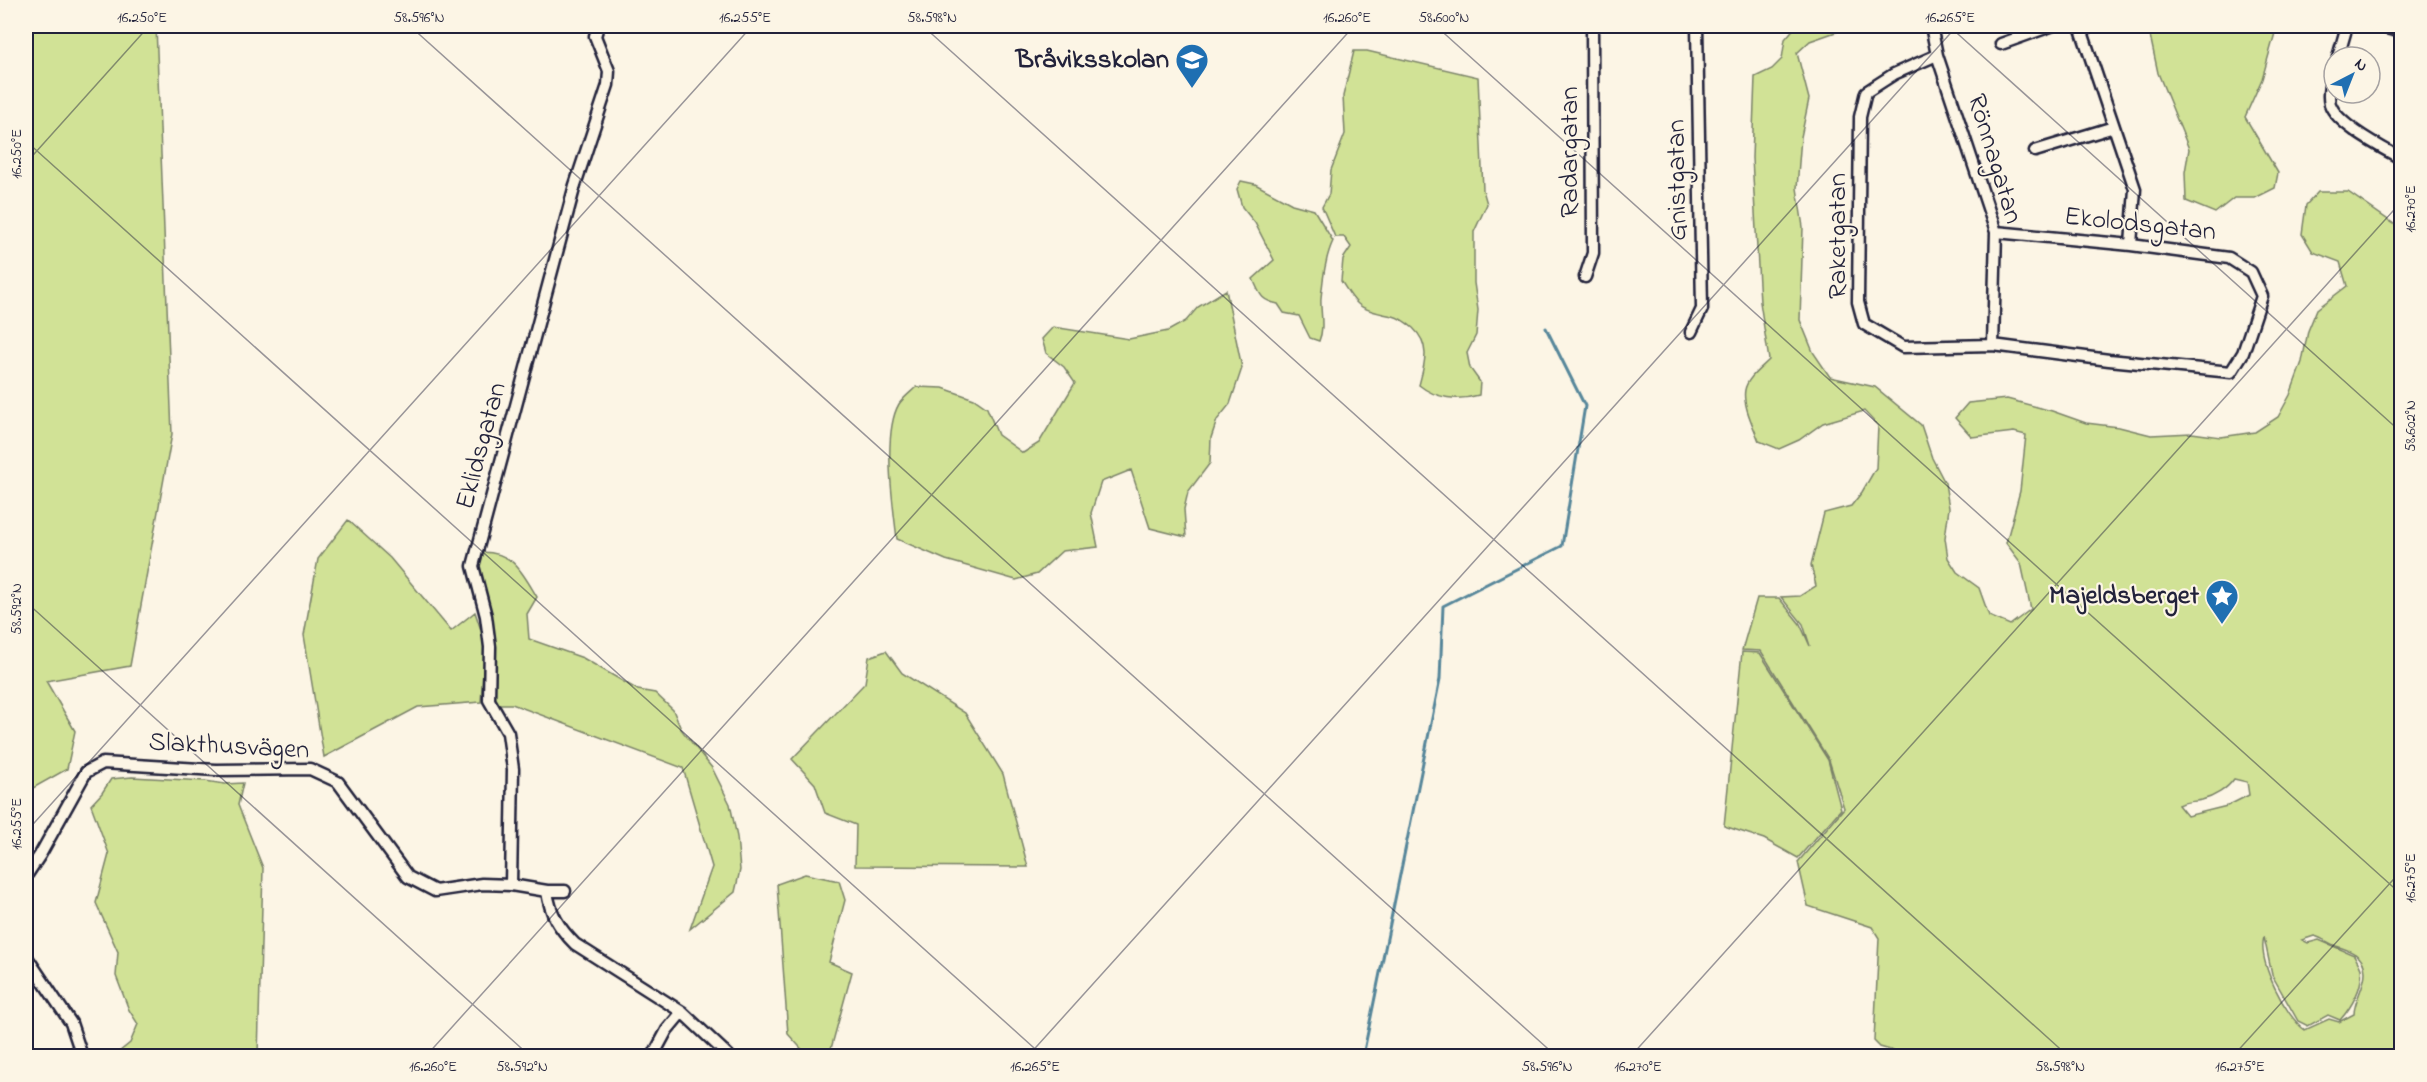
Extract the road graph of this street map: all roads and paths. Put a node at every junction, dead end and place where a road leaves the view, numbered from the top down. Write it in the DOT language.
graph roads {
  1 [pos="598,26"];
  2 [pos="1592,26"];
  3 [pos="1697,26"];
  4 [pos="1931,26"];
  5 [pos="2051,26"];
  6 [pos="2080,26"];
  7 [pos="2347,26"];
  8 [pos="2378,26"];
  9 [pos="2402,32"];
  10 [pos="2001,44"];
  11 [pos="2341,45"];
  12 [pos="1937,55"];
  13 [pos="2330,105"];
  14 [pos="2114,127"];
  15 [pos="2035,151"];
  16 [pos="2402,159"];
  17 [pos="1996,232"];
  18 [pos="2131,245"];
  19 [pos="1585,277"];
  20 [pos="1691,332"];
  21 [pos="1993,345"];
  22 [pos="26,876"];
  23 [pos="511,885"];
  24 [pos="547,891"];
  25 [pos="566,891"];
  26 [pos="26,956"];
  27 [pos="682,1012"];
  28 [pos="82,1056"];
  29 [pos="653,1056"];
  30 [pos="729,1056"];
  1 -- 23 [label="street, Eklidsgatan"];
  2 -- 19 [label="street, Radargatan"];
  3 -- 20 [label="street, Gnistgatan"];
  4 -- 12 [label="street, Rönnagatan"];
  5 -- 10 [label="street"];
  6 -- 14 [label="street"];
  7 -- 11 [label="street"];
  8 -- 9 [label="street"];
  12 -- 17 [label="street, Rönnagatan"];
  12 -- 21 [label="street, Raketgatan"];
  13 -- 16 [label="street"];
  14 -- 15 [label="street"];
  14 -- 18 [label="street"];
  17 -- 18 [label="street, Ekolodsgatan"];
  17 -- 21 [label="street, Rönnagatan"];
  18 -- 21 [label="street, Ekolodsgatan"];
  22 -- 23 [label="street, Slakthusvägen"];
  23 -- 24 [label="street, Slakthusvägen"];
  24 -- 25 [label="street, Slakthusvägen"];
  24 -- 27 [label="street"];
  26 -- 28 [label="street"];
  27 -- 29 [label="street"];
  27 -- 30 [label="street"];
}
